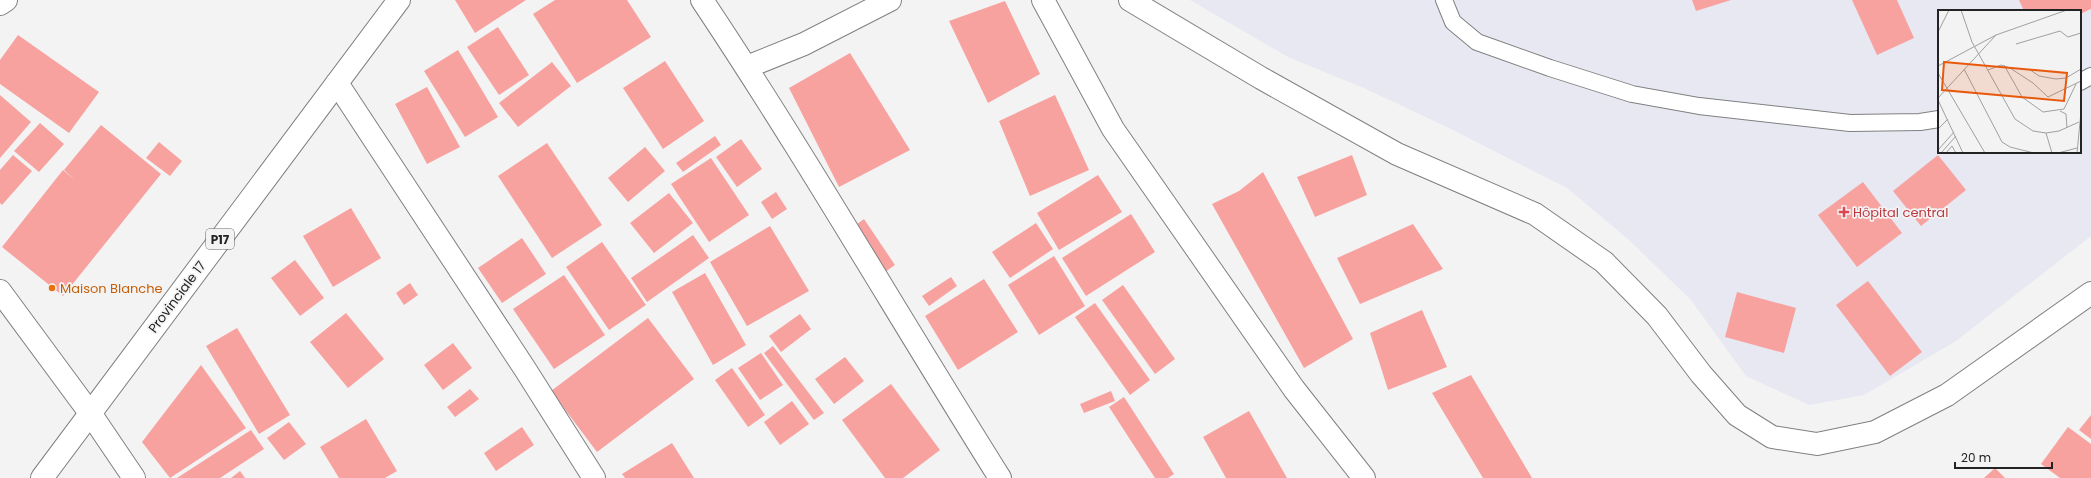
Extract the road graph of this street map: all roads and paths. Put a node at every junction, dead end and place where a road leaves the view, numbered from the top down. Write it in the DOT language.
graph roads {
  1 [pos="6,0"];
  2 [pos="398,0"];
  3 [pos="702,0"];
  4 [pos="890,0"];
  5 [pos="1043,0"];
  6 [pos="1130,0"];
  7 [pos="1444,0"];
  8 [pos="0,4"];
  9 [pos="747,67"];
  10 [pos="2091,76"];
  11 [pos="2081,81"];
  12 [pos="337,82"];
  13 [pos="1938,119"];
  14 [pos="0,291"];
  15 [pos="2091,293"];
  16 [pos="90,412"];
  17 [pos="42,478"];
  18 [pos="134,478"];
  19 [pos="594,478"];
  20 [pos="1000,478"];
  21 [pos="1364,478"];
  1 -- 8 [label="street"];
  2 -- 12 [label="street, Provinciale 17 / P17"];
  3 -- 9 [label="street"];
  4 -- 9 [label="street"];
  5 -- 21 [label="street"];
  6 -- 15 [label="street"];
  7 -- 13 [label="lane"];
  9 -- 20 [label="street"];
  10 -- 11 [label="lane"];
  12 -- 16 [label="street, Provinciale 17 / P17"];
  12 -- 19 [label="street"];
  14 -- 16 [label="street"];
  16 -- 17 [label="street, Provinciale 17 / P17"];
  16 -- 18 [label="street"];
}
